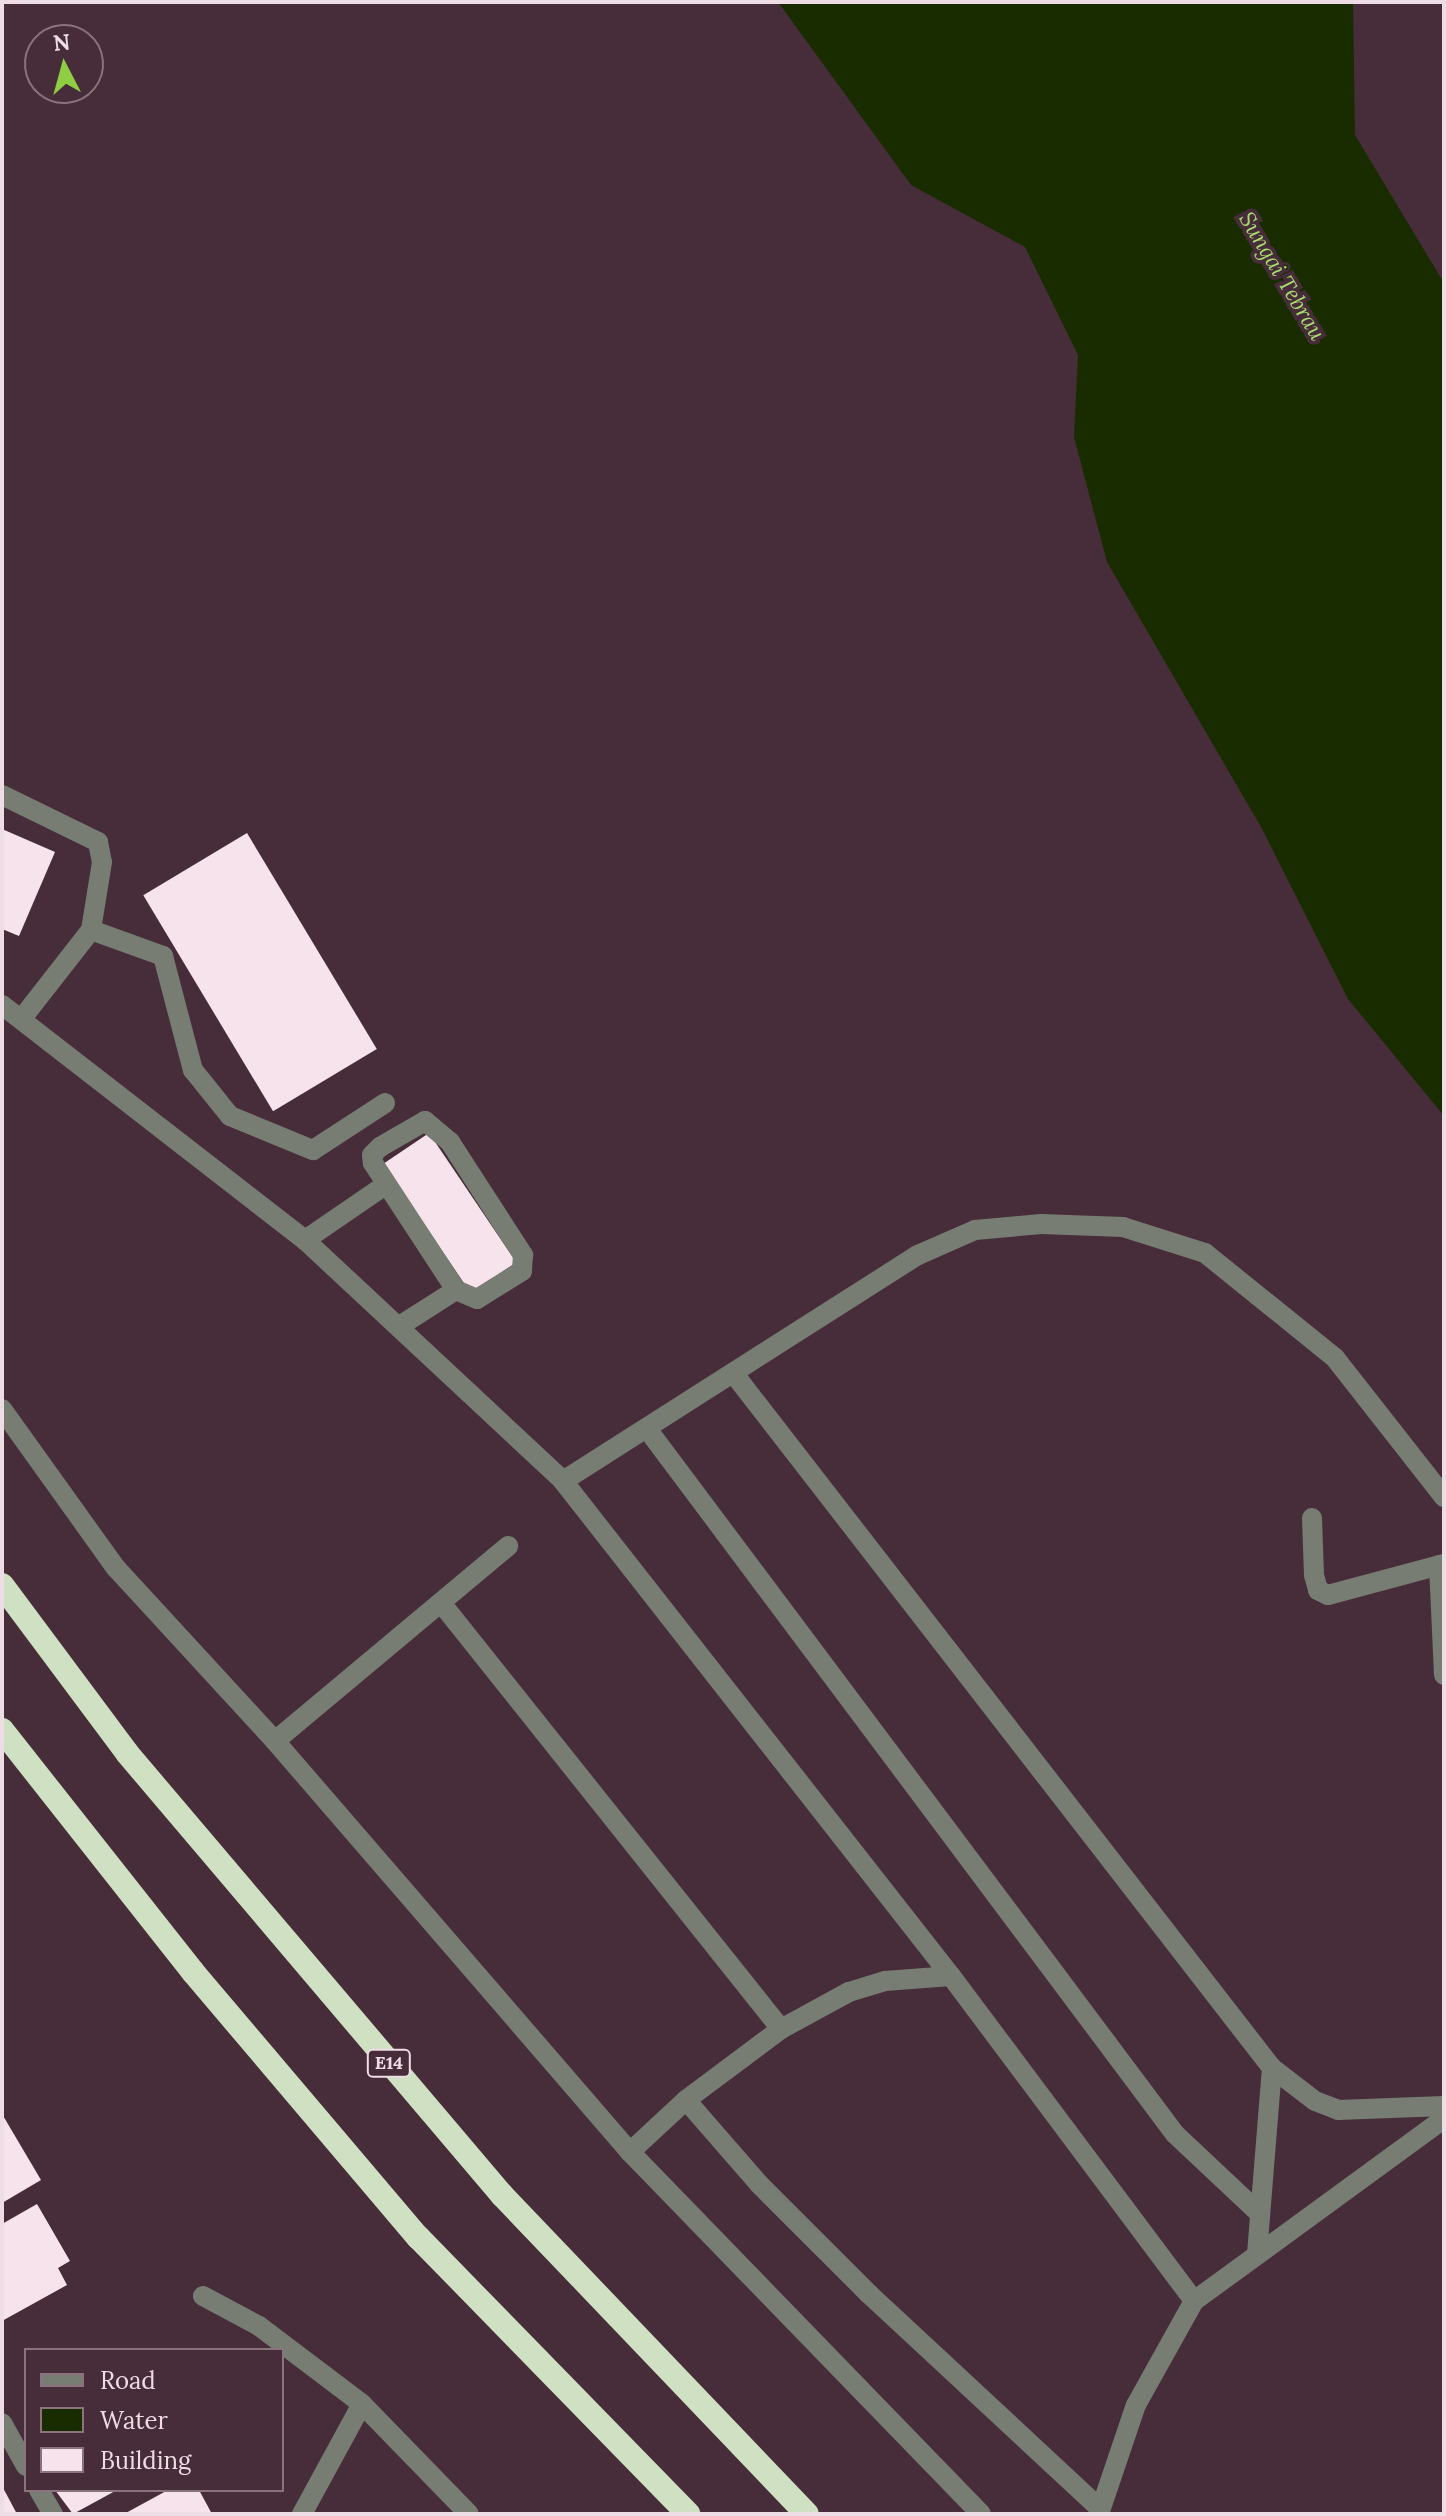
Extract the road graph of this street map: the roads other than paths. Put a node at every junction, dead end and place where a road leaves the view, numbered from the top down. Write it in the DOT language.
graph roads {
  1 [pos="2,795"];
  2 [pos="91,930"];
  3 [pos="2,1005"];
  4 [pos="23,1017"];
  5 [pos="385,1103"];
  6 [pos="384,1186"];
  7 [pos="305,1240"];
  8 [pos="456,1290"];
  9 [pos="401,1325"];
  10 [pos="734,1374"];
  11 [pos="2,1409"];
  12 [pos="648,1430"];
  13 [pos="563,1481"];
  14 [pos="1444,1497"];
  15 [pos="1312,1518"];
  16 [pos="508,1546"];
  17 [pos="1441,1564"];
  18 [pos="2,1585"];
  19 [pos="442,1604"];
  20 [pos="1444,1675"];
  21 [pos="2,1730"];
  22 [pos="275,1741"];
  23 [pos="951,1976"];
  24 [pos="781,2029"];
  25 [pos="1272,2068"];
  26 [pos="686,2100"];
  27 [pos="1444,2106"];
  28 [pos="1444,2119"];
  29 [pos="630,2152"];
  30 [pos="1257,2211"];
  31 [pos="1257,2254"];
  32 [pos="203,2296"];
  33 [pos="1194,2301"];
  34 [pos="362,2404"];
  35 [pos="2,2423"];
  36 [pos="24,2462"];
  37 [pos="40,2492"];
  38 [pos="1099,2511"];
  39 [pos="53,2514"];
  40 [pos="302,2514"];
  41 [pos="469,2514"];
  42 [pos="688,2514"];
  43 [pos="807,2514"];
  44 [pos="981,2514"];
  1 -- 2 [label="street"];
  2 -- 4 [label="street"];
  2 -- 5 [label="street"];
  3 -- 4 [label="street"];
  4 -- 7 [label="street"];
  6 -- 7 [label="street"];
  6 -- 8 [label="street"];
  6 -- 8 [label="street"];
  7 -- 9 [label="street"];
  8 -- 9 [label="street"];
  9 -- 13 [label="street"];
  10 -- 12 [label="street"];
  10 -- 14 [label="street"];
  10 -- 25 [label="street"];
  11 -- 22 [label="street"];
  12 -- 13 [label="street"];
  12 -- 30 [label="street"];
  13 -- 23 [label="street"];
  15 -- 17 [label="street"];
  16 -- 19 [label="street"];
  17 -- 20 [label="street"];
  18 -- 43 [label="highway, E14"];
  19 -- 22 [label="street"];
  19 -- 24 [label="street"];
  21 -- 42 [label="highway"];
  22 -- 29 [label="street"];
  23 -- 24 [label="street"];
  23 -- 33 [label="street"];
  24 -- 26 [label="street"];
  25 -- 27 [label="street"];
  25 -- 30 [label="street"];
  26 -- 29 [label="street"];
  26 -- 38 [label="street"];
  28 -- 31 [label="street"];
  29 -- 44 [label="street"];
  30 -- 31 [label="street"];
  31 -- 33 [label="street"];
  32 -- 34 [label="street"];
  33 -- 38 [label="street"];
  34 -- 40 [label="street"];
  34 -- 41 [label="street"];
  35 -- 36 [label="street"];
  37 -- 39 [label="street"];
}
